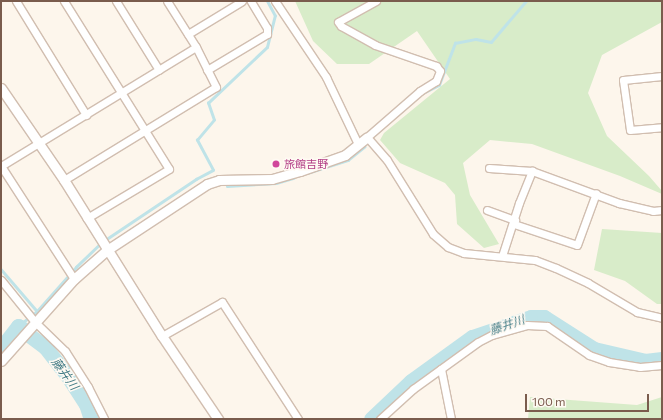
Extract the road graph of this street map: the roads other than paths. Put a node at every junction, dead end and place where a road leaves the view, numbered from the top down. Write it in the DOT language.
graph roads {
  1 [pos="16,1"];
  2 [pos="64,1"];
  3 [pos="116,1"];
  4 [pos="167,1"];
  5 [pos="242,1"];
  6 [pos="251,1"];
  7 [pos="275,1"];
  8 [pos="376,1"];
  9 [pos="188,34"];
  10 [pos="196,47"];
  11 [pos="159,70"];
  12 [pos="208,70"];
  13 [pos="662,76"];
  14 [pos="1,88"];
  15 [pos="123,92"];
  16 [pos="86,115"];
  17 [pos="662,127"];
  18 [pos="146,130"];
  19 [pos="366,137"];
  20 [pos="39,143"];
  21 [pos="358,144"];
  22 [pos="1,166"];
  23 [pos="489,168"];
  24 [pos="532,171"];
  25 [pos="64,180"];
  26 [pos="596,193"];
  27 [pos="487,210"];
  28 [pos="662,210"];
  29 [pos="87,218"];
  30 [pos="514,222"];
  31 [pos="107,250"];
  32 [pos="502,256"];
  33 [pos="74,279"];
  34 [pos="1,280"];
  35 [pos="662,318"];
  36 [pos="35,322"];
  37 [pos="162,336"];
  38 [pos="1,361"];
  39 [pos="662,365"];
  40 [pos="441,369"];
  41 [pos="104,419"];
  42 [pos="218,419"];
  43 [pos="298,419"];
  44 [pos="380,419"];
  45 [pos="451,419"];
  1 -- 16 [label="street"];
  2 -- 15 [label="street"];
  3 -- 11 [label="street"];
  4 -- 9 [label="street"];
  5 -- 9 [label="street"];
  6 -- 12 [label="street"];
  7 -- 21 [label="street"];
  8 -- 19 [label="street"];
  9 -- 10 [label="street"];
  10 -- 11 [label="street"];
  10 -- 12 [label="street"];
  11 -- 15 [label="street"];
  12 -- 18 [label="street"];
  13 -- 17 [label="street"];
  14 -- 20 [label="street"];
  15 -- 16 [label="street"];
  15 -- 18 [label="street"];
  16 -- 20 [label="street"];
  18 -- 25 [label="street"];
  18 -- 29 [label="street"];
  19 -- 21 [label="street"];
  19 -- 32 [label="street"];
  20 -- 22 [label="street"];
  20 -- 25 [label="street"];
  21 -- 31 [label="street"];
  22 -- 33 [label="street"];
  23 -- 24 [label="street"];
  24 -- 26 [label="street"];
  24 -- 30 [label="street"];
  25 -- 29 [label="street"];
  26 -- 28 [label="street"];
  26 -- 30 [label="street"];
  27 -- 30 [label="street"];
  29 -- 31 [label="street"];
  30 -- 32 [label="street"];
  31 -- 33 [label="street"];
  31 -- 37 [label="street"];
  32 -- 35 [label="street"];
  33 -- 36 [label="street"];
  34 -- 36 [label="street"];
  36 -- 38 [label="street"];
  36 -- 41 [label="street"];
  37 -- 42 [label="street"];
  37 -- 43 [label="street"];
  39 -- 40 [label="street"];
  40 -- 44 [label="street"];
  40 -- 45 [label="street"];
}
